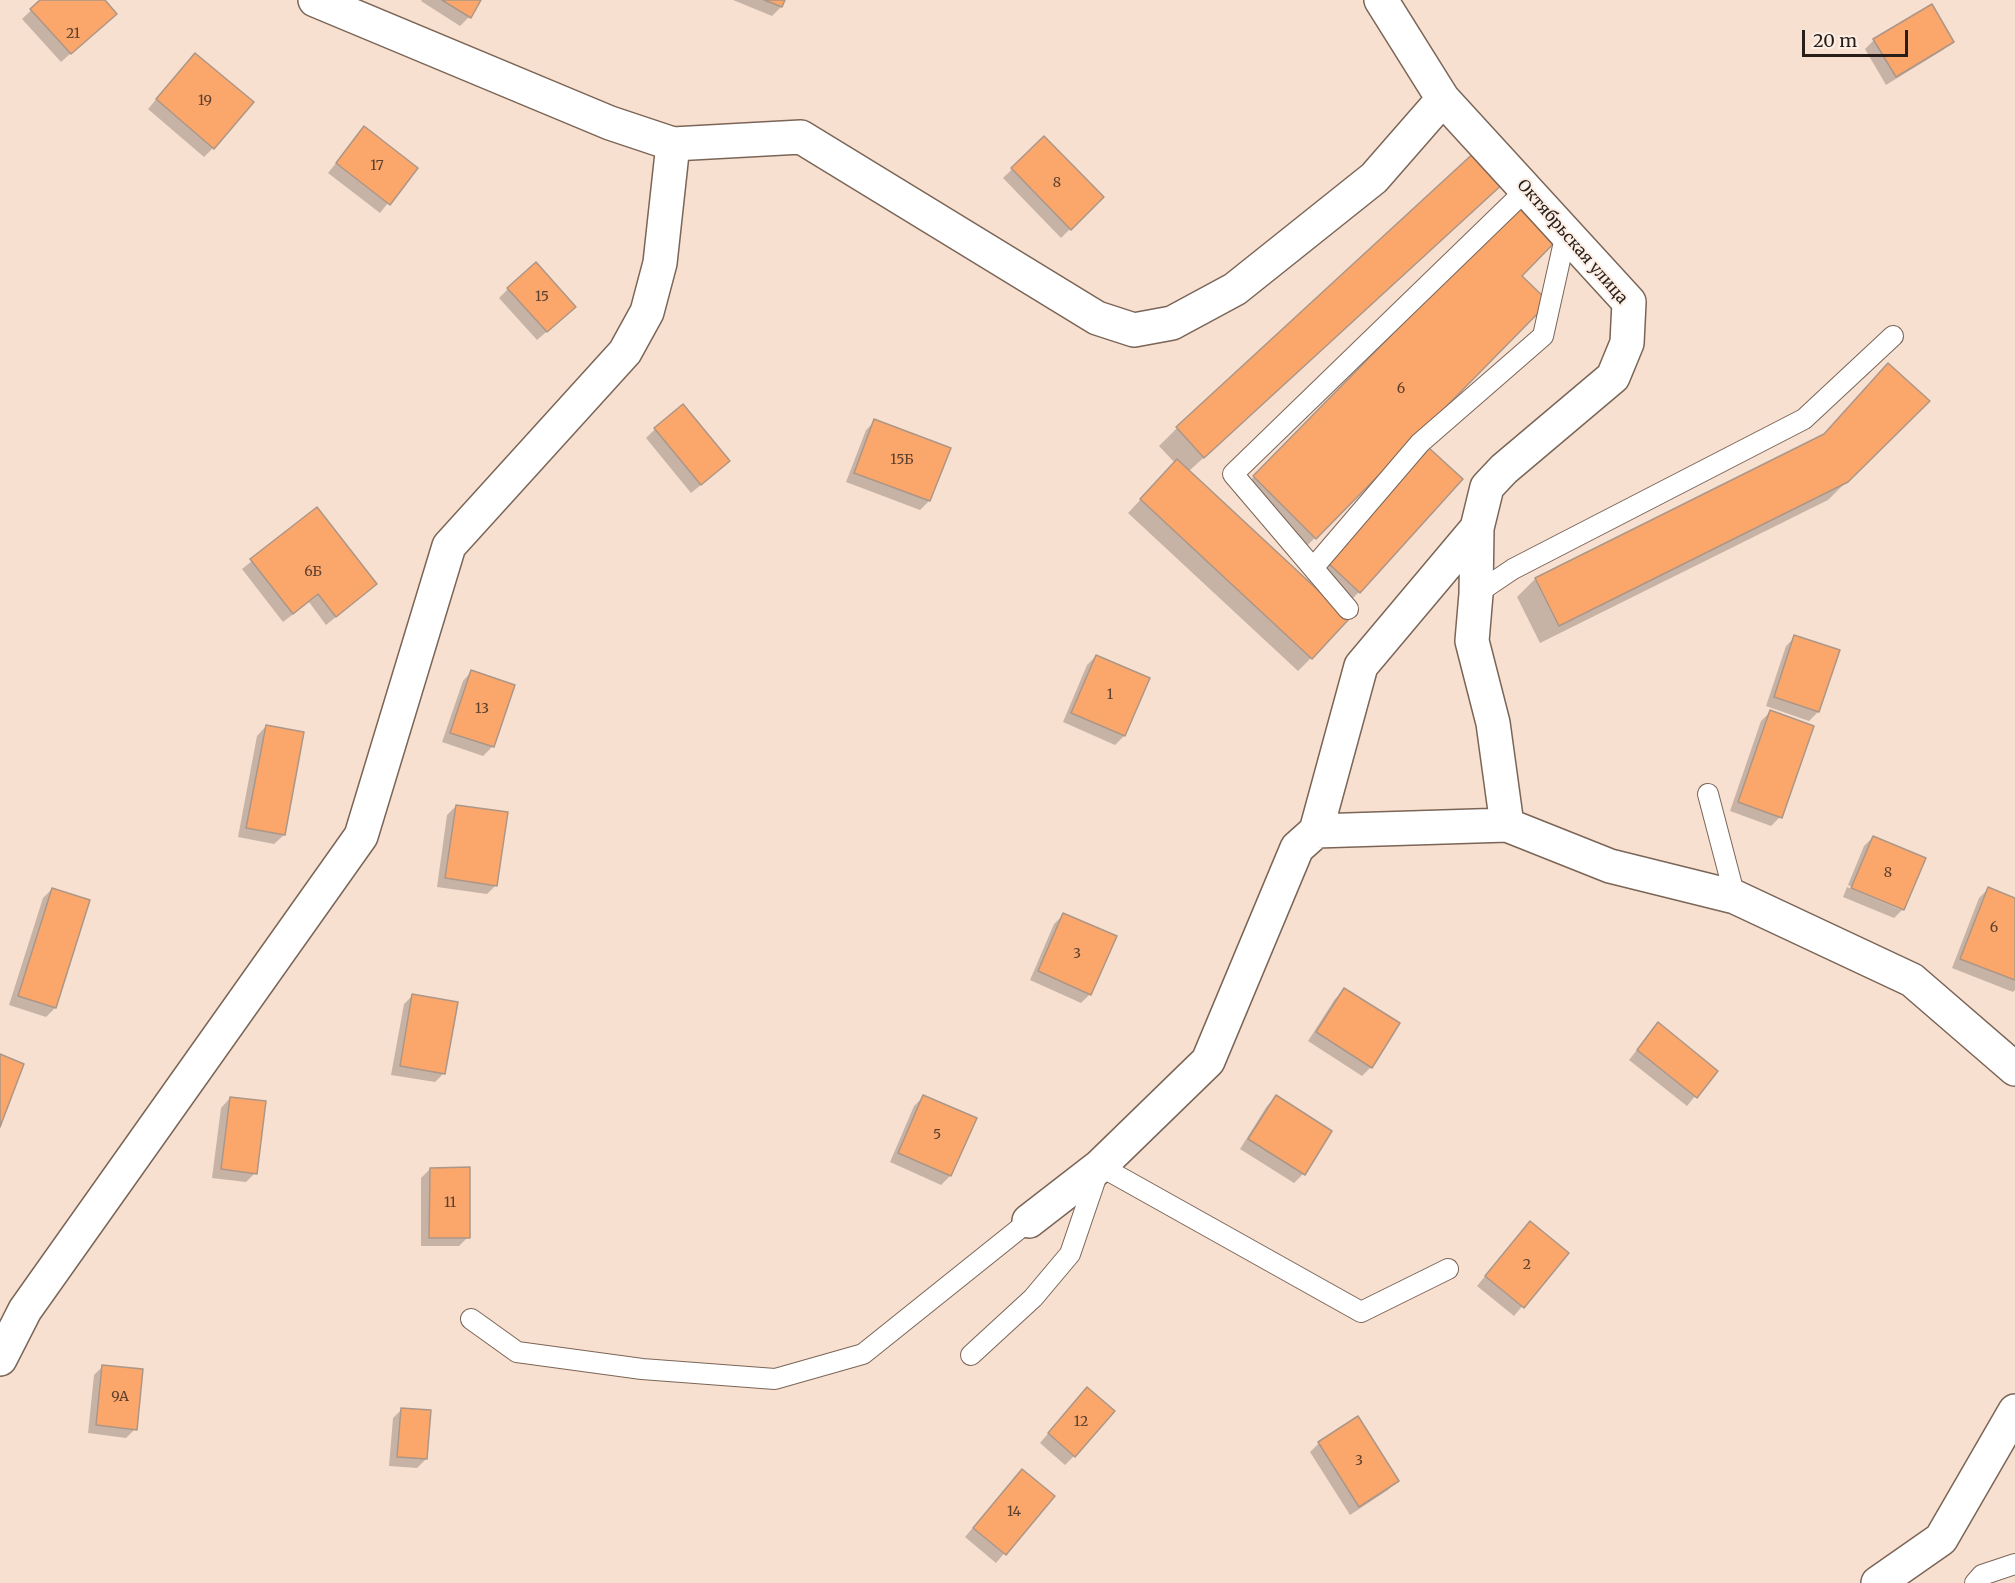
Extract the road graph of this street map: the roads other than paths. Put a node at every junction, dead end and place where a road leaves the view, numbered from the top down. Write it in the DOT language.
graph roads {
  1 [pos="315,0"];
  2 [pos="1381,0"];
  3 [pos="1443,99"];
  4 [pos="673,144"];
  5 [pos="1526,190"];
  6 [pos="1566,233"];
  7 [pos="1893,336"];
  8 [pos="1477,528"];
  9 [pos="1313,568"];
  10 [pos="1476,594"];
  11 [pos="1348,609"];
  12 [pos="1708,794"];
  13 [pos="1507,825"];
  14 [pos="1316,831"];
  15 [pos="1735,897"];
  16 [pos="2015,1069"];
  17 [pos="1100,1166"];
  18 [pos="1029,1221"];
  19 [pos="1448,1269"];
  20 [pos="12,1308"];
  21 [pos="471,1319"];
  22 [pos="971,1355"];
  23 [pos="0,1359"];
  24 [pos="2015,1411"];
  25 [pos="2015,1564"];
  26 [pos="1878,1583"];
  27 [pos="1975,1583"];
  1 -- 4 [label="street"];
  2 -- 3 [label="street, Октябрьская улица"];
  3 -- 4 [label="street"];
  3 -- 5 [label="street, Октябрьская улица"];
  4 -- 20 [label="street"];
  5 -- 6 [label="street, Октябрьская улица"];
  5 -- 9 [label="lane"];
  6 -- 8 [label="street, Октябрьская улица"];
  6 -- 9 [label="lane"];
  7 -- 10 [label="lane"];
  8 -- 10 [label="street, Октябрьская улица"];
  8 -- 14 [label="street"];
  9 -- 11 [label="lane"];
  10 -- 13 [label="street, Октябрьская улица"];
  12 -- 15 [label="lane"];
  13 -- 14 [label="street"];
  13 -- 15 [label="street"];
  14 -- 17 [label="street"];
  15 -- 16 [label="street"];
  17 -- 18 [label="street"];
  17 -- 19 [label="lane"];
  17 -- 22 [label="lane"];
  18 -- 21 [label="lane"];
  20 -- 23 [label="street"];
  24 -- 26 [label="street"];
  25 -- 27 [label="lane"];
}
